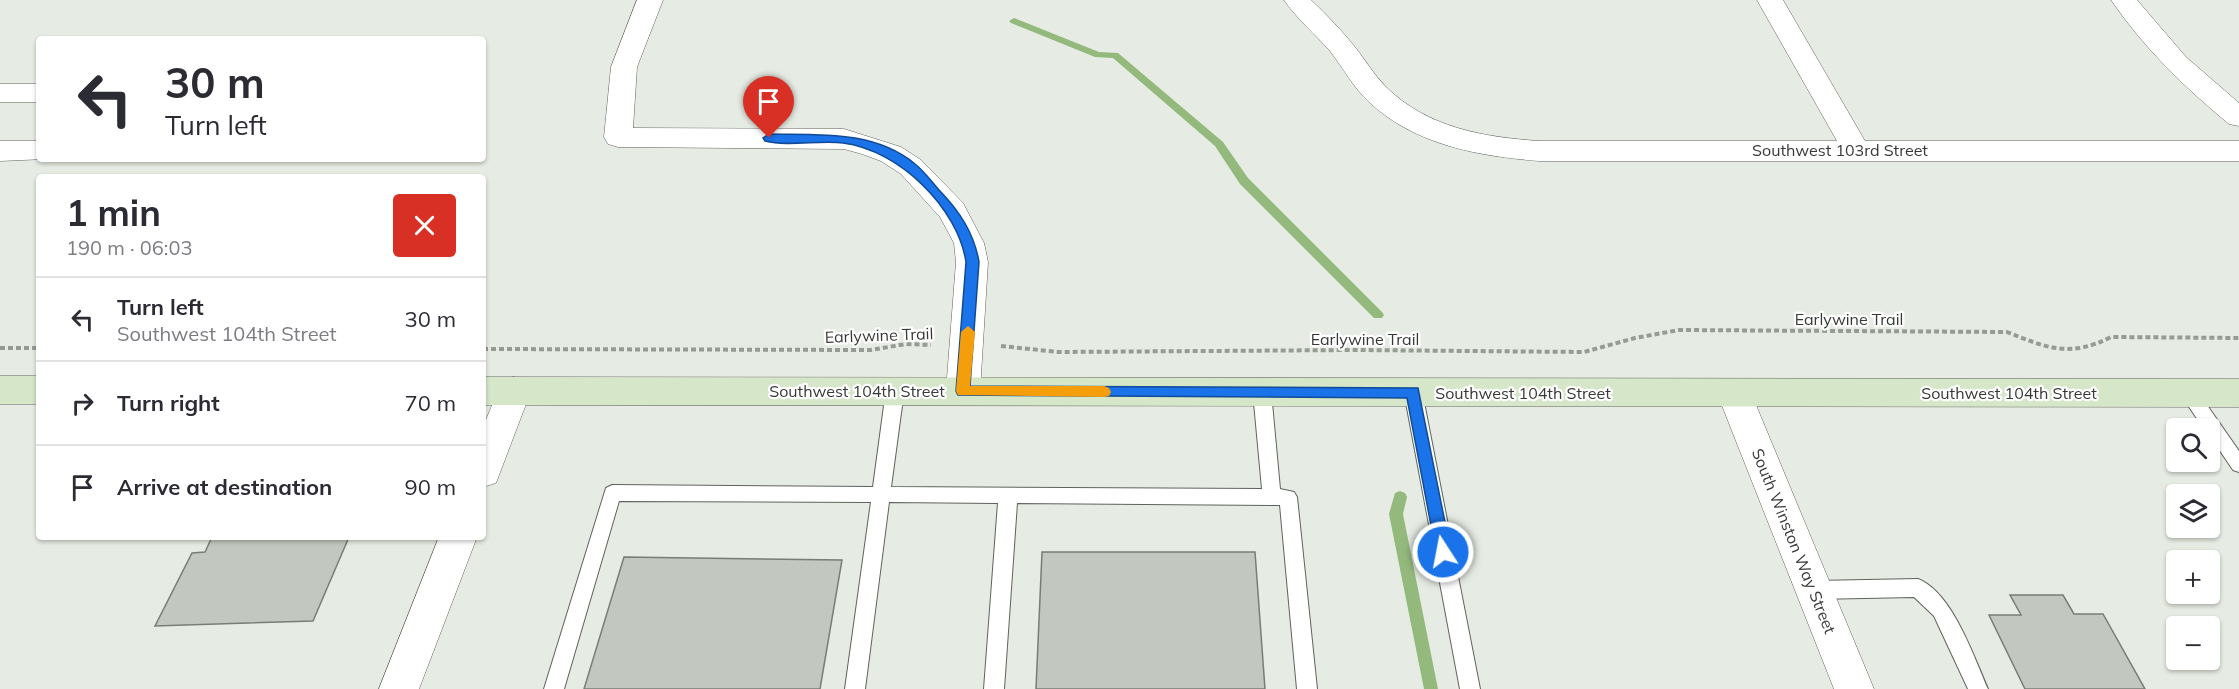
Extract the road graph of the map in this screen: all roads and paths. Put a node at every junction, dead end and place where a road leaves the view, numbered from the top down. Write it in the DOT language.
graph roads {
  1 [pos="650,0"];
  2 [pos="1297,0"];
  3 [pos="1770,0"];
  4 [pos="2124,0"];
  5 [pos="0,93"];
  6 [pos="36,93"];
  7 [pos="2239,117"];
  8 [pos="0,150"];
  9 [pos="1856,150"];
  10 [pos="36,151"];
  11 [pos="2239,151"];
  12 [pos="2239,338"];
  13 [pos="967,346"];
  14 [pos="0,348"];
  15 [pos="36,348"];
  16 [pos="486,349"];
  17 [pos="0,390"];
  18 [pos="36,390"];
  19 [pos="498,391"];
  20 [pos="896,391"];
  21 [pos="963,391"];
  22 [pos="1263,392"];
  23 [pos="1413,392"];
  24 [pos="1734,393"];
  25 [pos="2189,393"];
  26 [pos="2239,393"];
  27 [pos="486,455"];
  28 [pos="2239,465"];
  29 [pos="881,495"];
  30 [pos="1008,495"];
  31 [pos="1272,496"];
  32 [pos="457,540"];
  33 [pos="1814,590"];
  34 [pos="399,689"];
  35 [pos="554,689"];
  36 [pos="855,689"];
  37 [pos="994,689"];
  38 [pos="1307,689"];
  39 [pos="1470,689"];
  40 [pos="1854,689"];
  41 [pos="1978,689"];
  1 -- 13 [label="street"];
  2 -- 9 [label="street, Southwest 103rd Street"];
  3 -- 9 [label="street"];
  4 -- 7 [label="street"];
  5 -- 6 [label="street"];
  8 -- 10 [label="street"];
  9 -- 11 [label="street, Southwest 103rd Street"];
  12 -- 13 [label="path, Earlywine Trail"];
  13 -- 16 [label="path, Earlywine Trail"];
  13 -- 21 [label="street"];
  14 -- 15 [label="path"];
  17 -- 18 [label="main road"];
  19 -- 20 [label="main road, Southwest 104th Street"];
  19 -- 27 [label="street"];
  20 -- 21 [label="main road, Southwest 104th Street"];
  20 -- 29 [label="lane"];
  21 -- 22 [label="main road, Southwest 104th Street"];
  22 -- 23 [label="main road, Southwest 104th Street"];
  22 -- 31 [label="lane"];
  23 -- 24 [label="main road, Southwest 104th Street"];
  23 -- 39 [label="lane"];
  24 -- 25 [label="main road, Southwest 104th Street"];
  24 -- 33 [label="street, South Winston Way Street"];
  25 -- 26 [label="main road, Southwest 104th Street"];
  25 -- 28 [label="lane"];
  29 -- 30 [label="lane"];
  29 -- 35 [label="lane"];
  29 -- 36 [label="lane"];
  30 -- 31 [label="lane"];
  30 -- 37 [label="lane"];
  31 -- 38 [label="lane"];
  32 -- 34 [label="street"];
  33 -- 40 [label="street, South Winston Way Street"];
  33 -- 41 [label="lane"];
}
